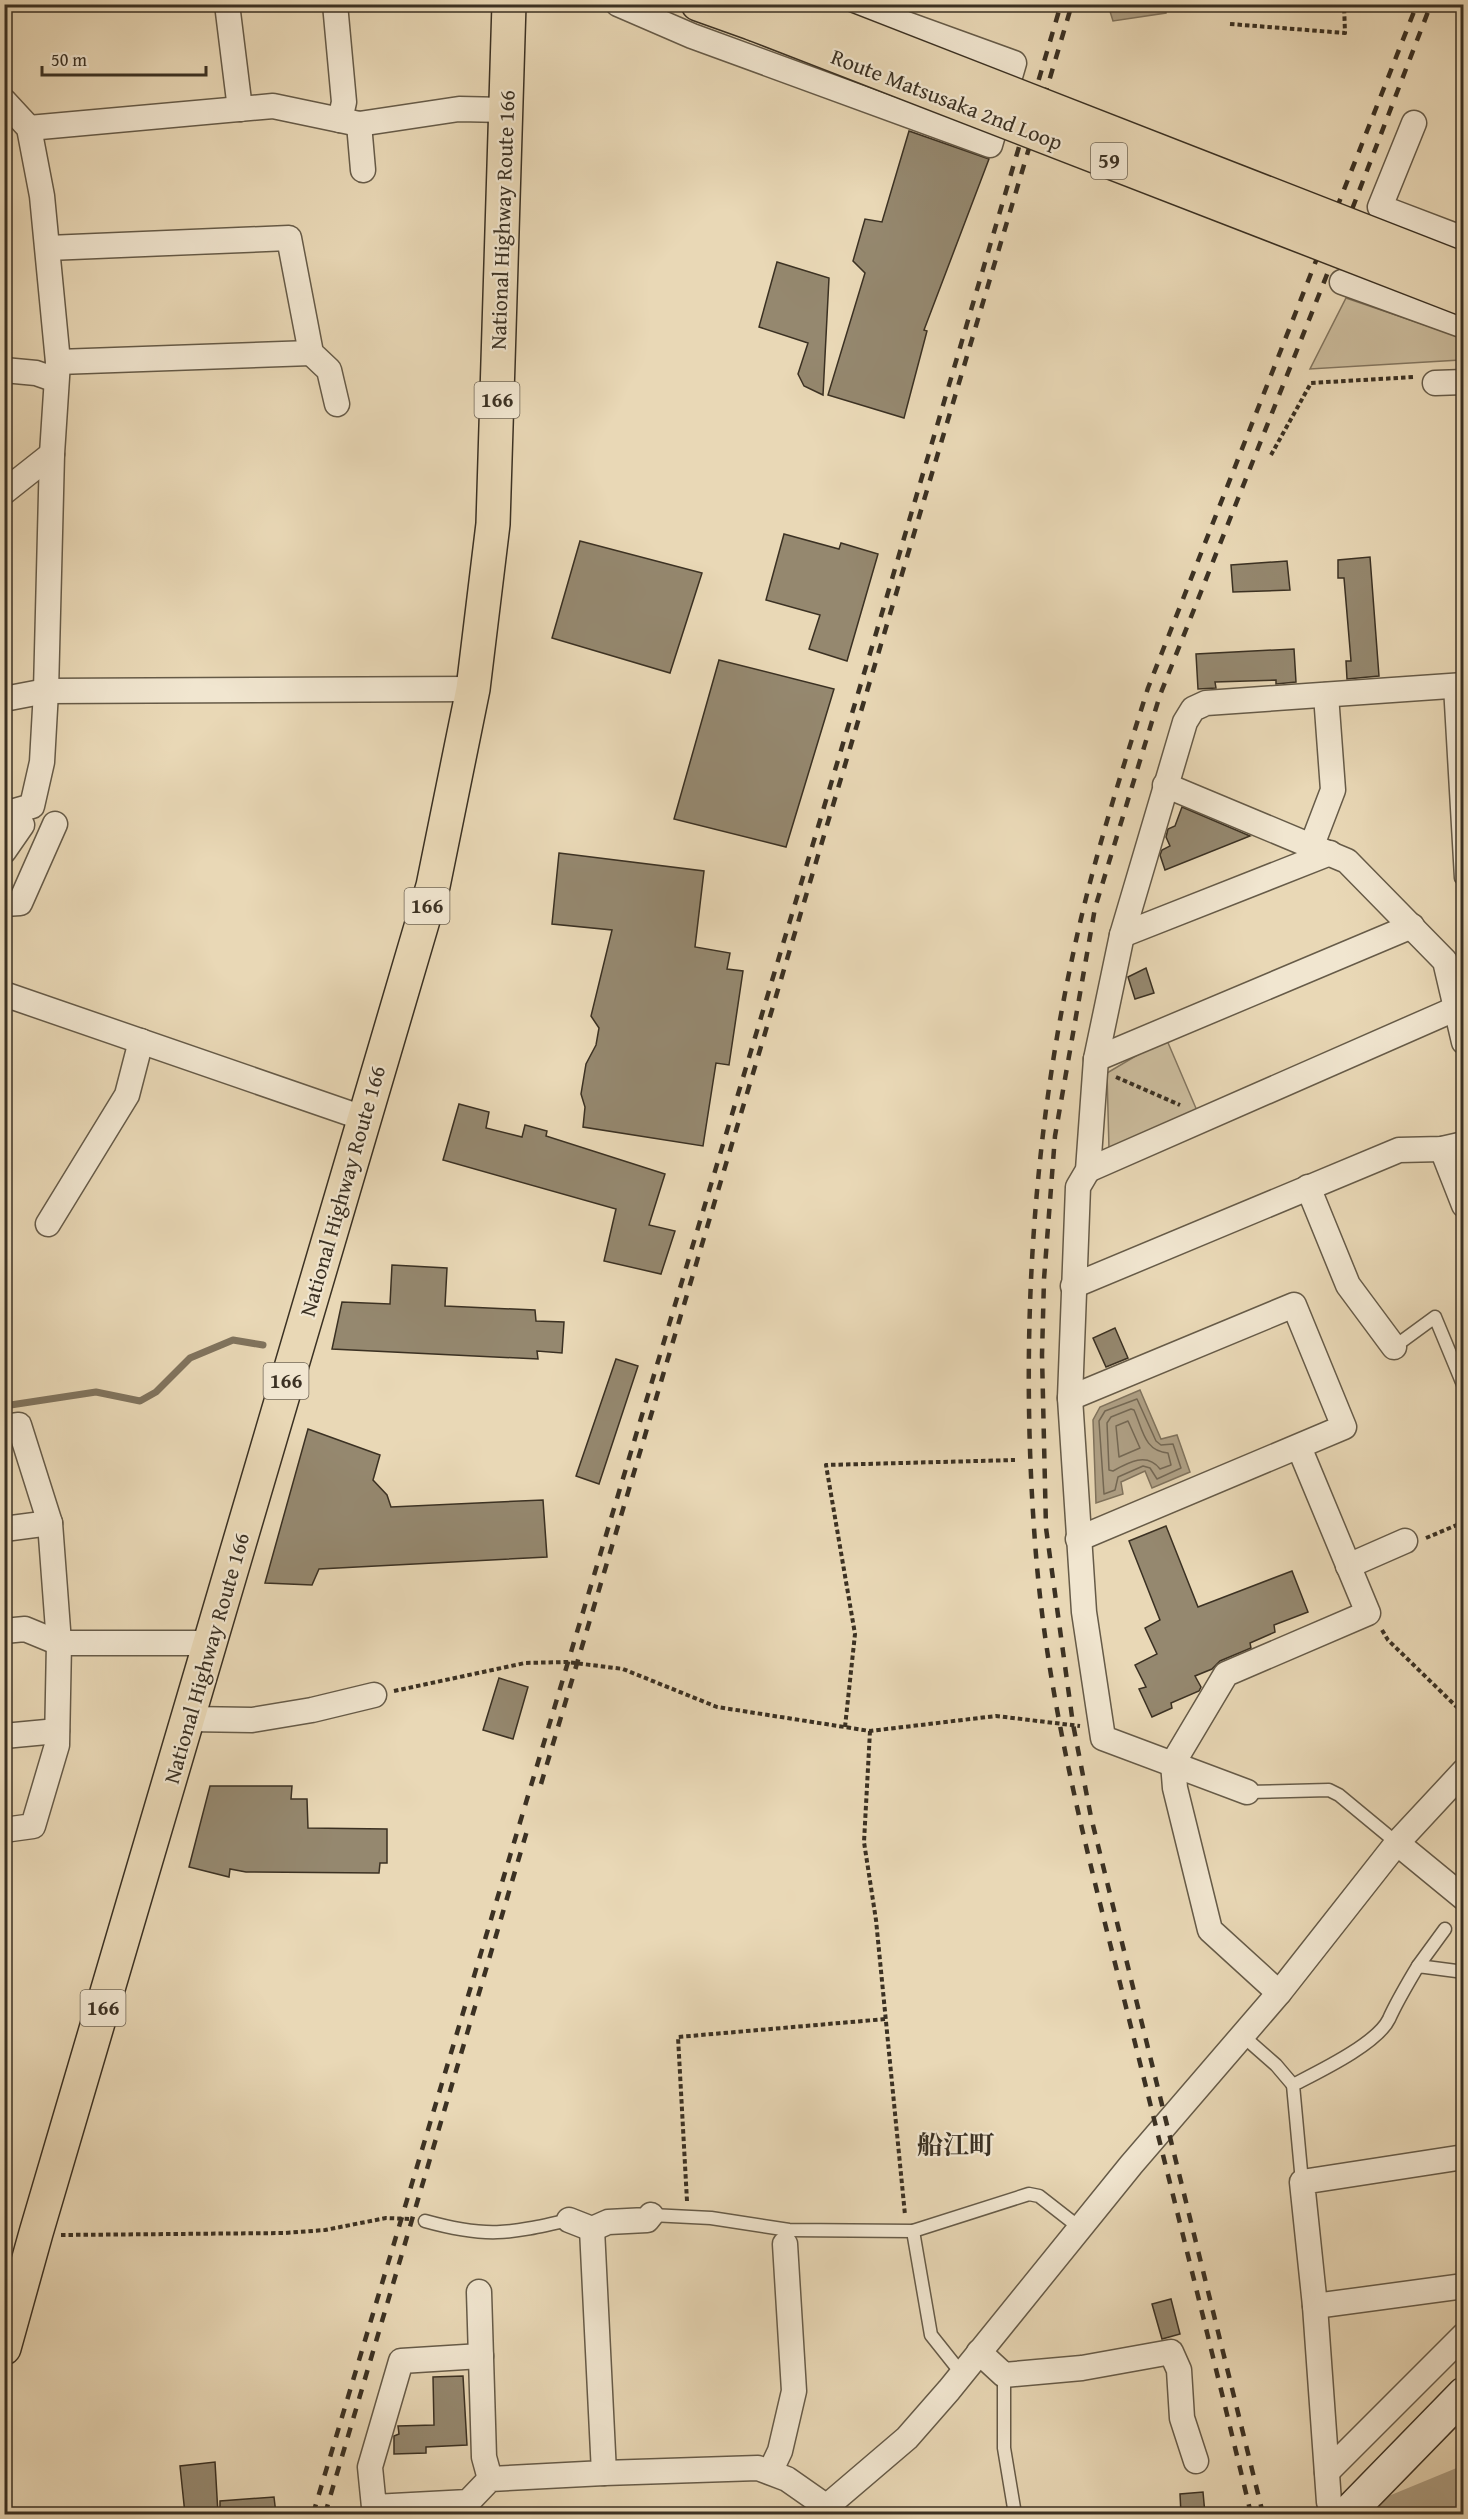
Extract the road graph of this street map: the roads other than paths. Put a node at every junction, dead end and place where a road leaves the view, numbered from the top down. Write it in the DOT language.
graph roads {
  1 [pos="227,4"];
  2 [pos="335,4"];
  3 [pos="509,4"];
  4 [pos="618,4"];
  5 [pos="698,4"];
  6 [pos="782,4"];
  7 [pos="851,4"];
  8 [pos="4,101"];
  9 [pos="240,109"];
  10 [pos="505,110"];
  11 [pos="350,122"];
  12 [pos="1414,123"];
  13 [pos="29,128"];
  14 [pos="363,170"];
  15 [pos="1464,239"];
  16 [pos="48,248"];
  17 [pos="1464,270"];
  18 [pos="1342,282"];
  19 [pos="1464,299"];
  20 [pos="1464,326"];
  21 [pos="311,353"];
  22 [pos="4,370"];
  23 [pos="57,371"];
  24 [pos="1464,382"];
  25 [pos="1435,383"];
  26 [pos="337,404"];
  27 [pos="52,454"];
  28 [pos="4,492"];
  29 [pos="1457,685"];
  30 [pos="473,689"];
  31 [pos="46,691"];
  32 [pos="1326,695"];
  33 [pos="4,699"];
  34 [pos="1165,785"];
  35 [pos="13,819"];
  36 [pos="55,824"];
  37 [pos="1321,849"];
  38 [pos="4,851"];
  39 [pos="1464,881"];
  40 [pos="4,904"];
  41 [pos="1412,926"];
  42 [pos="1122,935"];
  43 [pos="4,994"];
  44 [pos="1460,1007"];
  45 [pos="141,1041"];
  46 [pos="1464,1042"];
  47 [pos="1102,1066"];
  48 [pos="363,1118"];
  49 [pos="1453,1147"];
  50 [pos="1088,1170"];
  51 [pos="1308,1187"];
  52 [pos="1464,1205"];
  53 [pos="48,1224"];
  54 [pos="1073,1286"];
  55 [pos="1394,1347"];
  56 [pos="1464,1387"];
  57 [pos="1070,1398"];
  58 [pos="4,1427"];
  59 [pos="1299,1447"];
  60 [pos="50,1523"];
  61 [pos="4,1529"];
  62 [pos="1078,1539"];
  63 [pos="1405,1541"];
  64 [pos="1348,1566"];
  65 [pos="4,1631"];
  66 [pos="58,1643"];
  67 [pos="209,1643"];
  68 [pos="374,1695"];
  69 [pos="189,1719"];
  70 [pos="57,1731"];
  71 [pos="4,1736"];
  72 [pos="1173,1763"];
  73 [pos="1464,1771"];
  74 [pos="1247,1792"];
  75 [pos="4,1830"];
  76 [pos="1397,1843"];
  77 [pos="1464,1898"];
  78 [pos="1445,1929"];
  79 [pos="1418,1966"];
  80 [pos="1464,1972"];
  81 [pos="1279,1993"];
  82 [pos="1243,2036"];
  83 [pos="1293,2085"];
  84 [pos="1464,2157"];
  85 [pos="1302,2182"];
  86 [pos="651,2215"];
  87 [pos="425,2220"];
  88 [pos="569,2220"];
  89 [pos="1080,2228"];
  90 [pos="592,2229"];
  91 [pos="913,2231"];
  92 [pos="785,2244"];
  93 [pos="1464,2286"];
  94 [pos="479,2292"];
  95 [pos="12,2296"];
  96 [pos="1315,2306"];
  97 [pos="1464,2336"];
  98 [pos="4,2348"];
  99 [pos="979,2352"];
  100 [pos="481,2356"];
  101 [pos="962,2374"];
  102 [pos="1004,2375"];
  103 [pos="1464,2394"];
  104 [pos="1196,2461"];
  105 [pos="770,2472"];
  106 [pos="1327,2472"];
  107 [pos="604,2473"];
  108 [pos="490,2479"];
  109 [pos="1338,2508"];
  110 [pos="822,2510"];
  111 [pos="1015,2514"];
  1 -- 9 [label="street"];
  2 -- 11 [label="street"];
  3 -- 10 [label="main road, National Highway Route 166 / 166"];
  4 -- 7 [label="street"];
  5 -- 19 [label="main road, Route Matsusaka 2nd Loop / 59, bridge"];
  6 -- 17 [label="main road, Route Matsusaka 2nd Loop / 59, bridge"];
  8 -- 13 [label="street"];
  9 -- 11 [label="street"];
  9 -- 13 [label="street"];
  10 -- 11 [label="street"];
  10 -- 30 [label="main road, National Highway Route 166 / 166"];
  11 -- 14 [label="street"];
  12 -- 15 [label="street"];
  13 -- 16 [label="street"];
  16 -- 21 [label="street"];
  16 -- 23 [label="street"];
  18 -- 20 [label="street"];
  21 -- 23 [label="street"];
  21 -- 26 [label="street"];
  22 -- 23 [label="street"];
  23 -- 27 [label="street"];
  24 -- 25 [label="street"];
  27 -- 28 [label="street"];
  27 -- 31 [label="street"];
  29 -- 32 [label="street"];
  29 -- 39 [label="lane"];
  30 -- 31 [label="street"];
  30 -- 48 [label="main road, National Highway Route 166 / 166"];
  31 -- 33 [label="street"];
  31 -- 35 [label="street"];
  32 -- 34 [label="street"];
  32 -- 37 [label="street"];
  34 -- 37 [label="street"];
  34 -- 42 [label="street"];
  35 -- 38 [label="street"];
  36 -- 40 [label="street"];
  37 -- 41 [label="street"];
  37 -- 42 [label="street"];
  41 -- 44 [label="street"];
  41 -- 47 [label="street"];
  42 -- 47 [label="street"];
  43 -- 45 [label="street"];
  44 -- 46 [label="street"];
  44 -- 50 [label="street"];
  45 -- 48 [label="street"];
  45 -- 53 [label="street"];
  47 -- 50 [label="street"];
  48 -- 67 [label="main road, National Highway Route 166 / 166"];
  49 -- 51 [label="street"];
  49 -- 52 [label="street"];
  50 -- 54 [label="street"];
  51 -- 54 [label="street"];
  51 -- 55 [label="street"];
  54 -- 57 [label="street"];
  55 -- 56 [label="lane"];
  57 -- 59 [label="street"];
  57 -- 62 [label="street"];
  58 -- 60 [label="street"];
  59 -- 62 [label="street"];
  59 -- 64 [label="street"];
  60 -- 61 [label="street"];
  60 -- 66 [label="street"];
  62 -- 72 [label="street"];
  63 -- 64 [label="street"];
  64 -- 72 [label="street"];
  65 -- 66 [label="street"];
  66 -- 67 [label="street"];
  66 -- 70 [label="street"];
  67 -- 69 [label="main road, National Highway Route 166 / 166"];
  68 -- 69 [label="street"];
  69 -- 95 [label="main road, National Highway Route 166 / 166"];
  70 -- 71 [label="street"];
  70 -- 75 [label="street"];
  72 -- 74 [label="street"];
  72 -- 81 [label="street"];
  73 -- 76 [label="street"];
  74 -- 76 [label="lane"];
  76 -- 77 [label="street"];
  76 -- 81 [label="street"];
  78 -- 79 [label="lane"];
  79 -- 80 [label="lane"];
  79 -- 83 [label="lane"];
  81 -- 82 [label="street"];
  82 -- 83 [label="lane"];
  82 -- 89 [label="street"];
  83 -- 85 [label="lane"];
  84 -- 85 [label="street"];
  85 -- 96 [label="street"];
  86 -- 90 [label="street"];
  86 -- 91 [label="lane"];
  87 -- 88 [label="lane"];
  88 -- 90 [label="street"];
  89 -- 91 [label="lane"];
  89 -- 99 [label="street"];
  90 -- 107 [label="street"];
  91 -- 101 [label="lane"];
  92 -- 105 [label="street"];
  93 -- 96 [label="street"];
  94 -- 100 [label="street"];
  95 -- 98 [label="main road, National Highway Route 166 / 166"];
  96 -- 106 [label="street"];
  97 -- 106 [label="street"];
  99 -- 101 [label="street"];
  99 -- 102 [label="street"];
  100 -- 108 [label="street"];
  100 -- 108 [label="street"];
  101 -- 110 [label="street"];
  102 -- 104 [label="street"];
  102 -- 111 [label="lane"];
  103 -- 109 [label="main road"];
  105 -- 107 [label="street"];
  105 -- 110 [label="street"];
  106 -- 109 [label="street"];
  107 -- 108 [label="street"];
}
